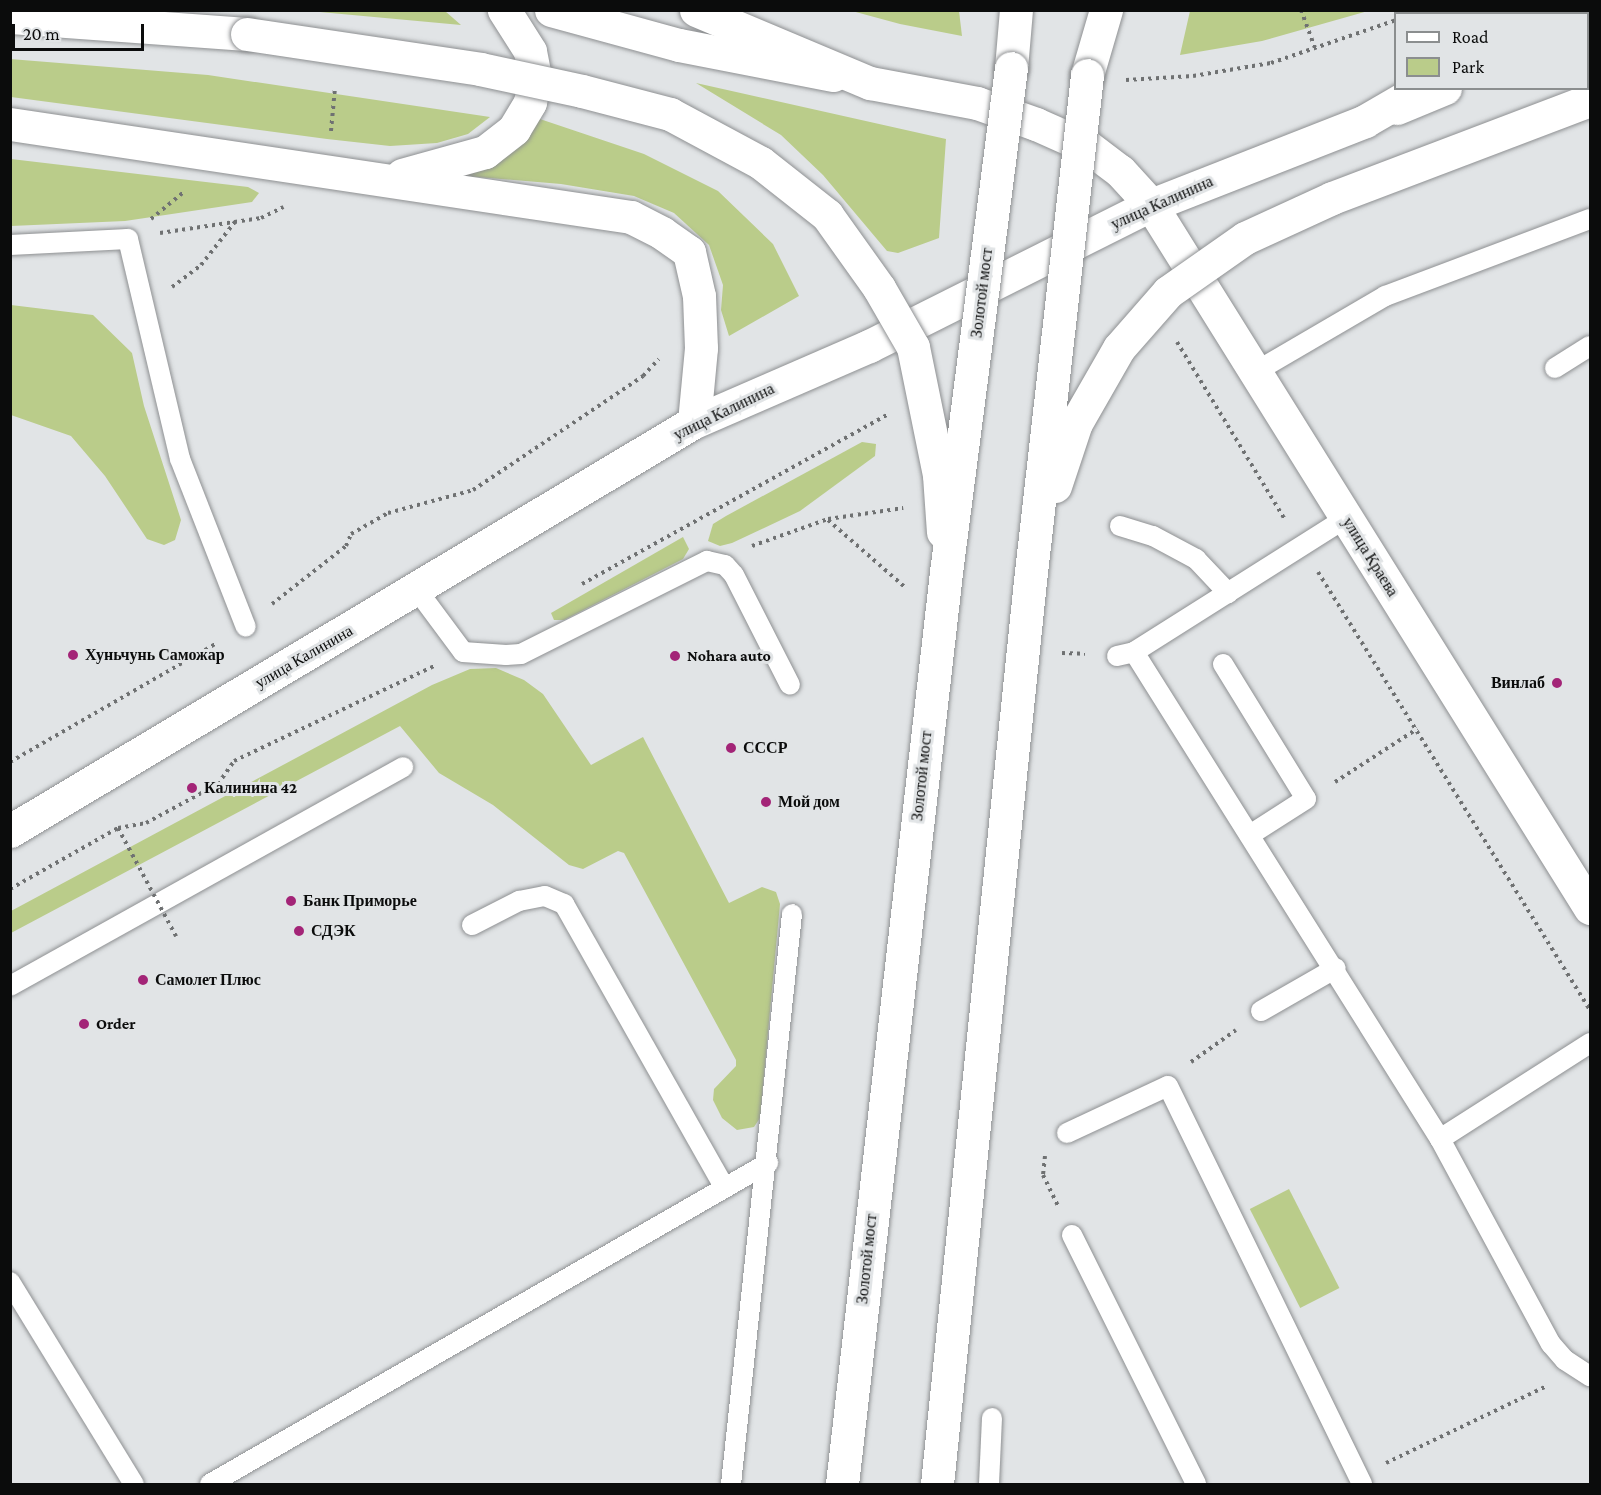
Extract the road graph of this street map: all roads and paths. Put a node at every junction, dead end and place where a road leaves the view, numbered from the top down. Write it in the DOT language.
graph roads {
  1 [pos="175,10"];
  2 [pos="504,10"];
  3 [pos="551,10"];
  4 [pos="696,10"];
  5 [pos="1008,10"];
  6 [pos="1016,10"];
  7 [pos="1093,10"];
  8 [pos="1106,10"];
  9 [pos="1301,10"];
  10 [pos="10,17"];
  11 [pos="247,34"];
  12 [pos="1315,48"];
  13 [pos="1011,68"];
  14 [pos="1088,75"];
  15 [pos="870,83"];
  16 [pos="336,86"];
  17 [pos="1419,90"];
  18 [pos="1440,90"];
  19 [pos="1590,100"];
  20 [pos="1365,121"];
  21 [pos="10,124"];
  22 [pos="330,137"];
  23 [pos="389,178"];
  24 [pos="188,189"];
  25 [pos="288,205"];
  26 [pos="1151,205"];
  27 [pos="1590,219"];
  28 [pos="234,222"];
  29 [pos="128,238"];
  30 [pos="10,245"];
  31 [pos="142,309"];
  32 [pos="1173,336"];
  33 [pos="1590,346"];
  34 [pos="667,350"];
  35 [pos="1555,368"];
  36 [pos="1255,372"];
  37 [pos="892,412"];
  38 [pos="694,422"];
  39 [pos="1346,518"];
  40 [pos="1120,526"];
  41 [pos="1301,547"];
  42 [pos="946,572"];
  43 [pos="1030,581"];
  44 [pos="576,587"];
  45 [pos="417,590"];
  46 [pos="1228,593"];
  47 [pos="246,627"];
  48 [pos="464,652"];
  49 [pos="1223,664"];
  50 [pos="790,685"];
  51 [pos="1417,729"];
  52 [pos="10,762"];
  53 [pos="403,766"];
  54 [pos="1358,767"];
  55 [pos="118,828"];
  56 [pos="10,831"];
  57 [pos="1250,835"];
  58 [pos="10,889"];
  59 [pos="1590,908"];
  60 [pos="792,914"];
  61 [pos="472,925"];
  62 [pos="176,936"];
  63 [pos="1335,968"];
  64 [pos="10,986"];
  65 [pos="1590,1010"];
  66 [pos="1261,1011"];
  67 [pos="1590,1043"];
  68 [pos="1168,1086"];
  69 [pos="1067,1133"];
  70 [pos="1440,1139"];
  71 [pos="768,1163"];
  72 [pos="724,1188"];
  73 [pos="1072,1235"];
  74 [pos="10,1282"];
  75 [pos="1590,1376"];
  76 [pos="1505,1406"];
  77 [pos="992,1418"];
  78 [pos="1360,1480"];
  79 [pos="134,1485"];
  80 [pos="210,1485"];
  81 [pos="731,1485"];
  82 [pos="842,1485"];
  83 [pos="937,1485"];
  84 [pos="989,1485"];
  85 [pos="1196,1485"];
  1 -- 11 [label="main road"];
  2 -- 23 [label="main road"];
  3 -- 15 [label="main road"];
  4 -- 15 [label="main road"];
  5 -- 13 [label="main road"];
  6 -- 13 [label="main road"];
  7 -- 14 [label="main road"];
  8 -- 14 [label="main road"];
  9 -- 12 [label="path"];
  10 -- 11 [label="main road"];
  11 -- 42 [label="main road, bridge"];
  13 -- 42 [label="main road, Золотой мост, bridge"];
  14 -- 43 [label="main road, bridge"];
  15 -- 26 [label="main road, улица Краева"];
  16 -- 22 [label="path"];
  17 -- 20 [label="main road"];
  18 -- 20 [label="main road, улица Калинина"];
  19 -- 43 [label="main road, bridge"];
  20 -- 26 [label="main road, улица Калинина"];
  21 -- 23 [label="main road"];
  23 -- 38 [label="main road"];
  24 -- 29 [label="path"];
  25 -- 28 [label="path"];
  26 -- 36 [label="main road, улица Краева"];
  26 -- 38 [label="main road, улица Калинина"];
  27 -- 36 [label="lane"];
  28 -- 29 [label="path"];
  28 -- 31 [label="path"];
  29 -- 30 [label="lane"];
  29 -- 31 [label="lane"];
  31 -- 47 [label="lane"];
  32 -- 41 [label="path"];
  33 -- 35 [label="lane"];
  34 -- 47 [label="path"];
  36 -- 39 [label="main road, улица Краева"];
  37 -- 44 [label="path"];
  38 -- 45 [label="main road, улица Калинина"];
  39 -- 41 [label="lane"];
  39 -- 59 [label="main road, улица Краева"];
  40 -- 46 [label="lane"];
  41 -- 46 [label="lane"];
  41 -- 51 [label="path"];
  42 -- 82 [label="main road, Золотой мост, bridge"];
  43 -- 83 [label="main road, bridge"];
  45 -- 48 [label="lane"];
  45 -- 56 [label="main road, улица Калинина"];
  46 -- 57 [label="lane"];
  47 -- 52 [label="path"];
  48 -- 50 [label="lane"];
  48 -- 55 [label="path"];
  49 -- 57 [label="lane"];
  51 -- 54 [label="path"];
  51 -- 65 [label="path"];
  53 -- 64 [label="lane"];
  55 -- 58 [label="path"];
  55 -- 62 [label="path, bridge"];
  57 -- 63 [label="lane"];
  60 -- 71 [label="lane"];
  61 -- 72 [label="lane"];
  63 -- 66 [label="lane"];
  63 -- 70 [label="lane"];
  66 -- 68 [label="path"];
  67 -- 70 [label="lane"];
  68 -- 69 [label="lane"];
  68 -- 78 [label="lane"];
  69 -- 73 [label="path"];
  70 -- 75 [label="lane"];
  71 -- 72 [label="lane"];
  71 -- 81 [label="lane"];
  72 -- 80 [label="lane"];
  73 -- 85 [label="lane"];
  74 -- 79 [label="lane"];
  76 -- 78 [label="path"];
  77 -- 84 [label="lane"];
}
